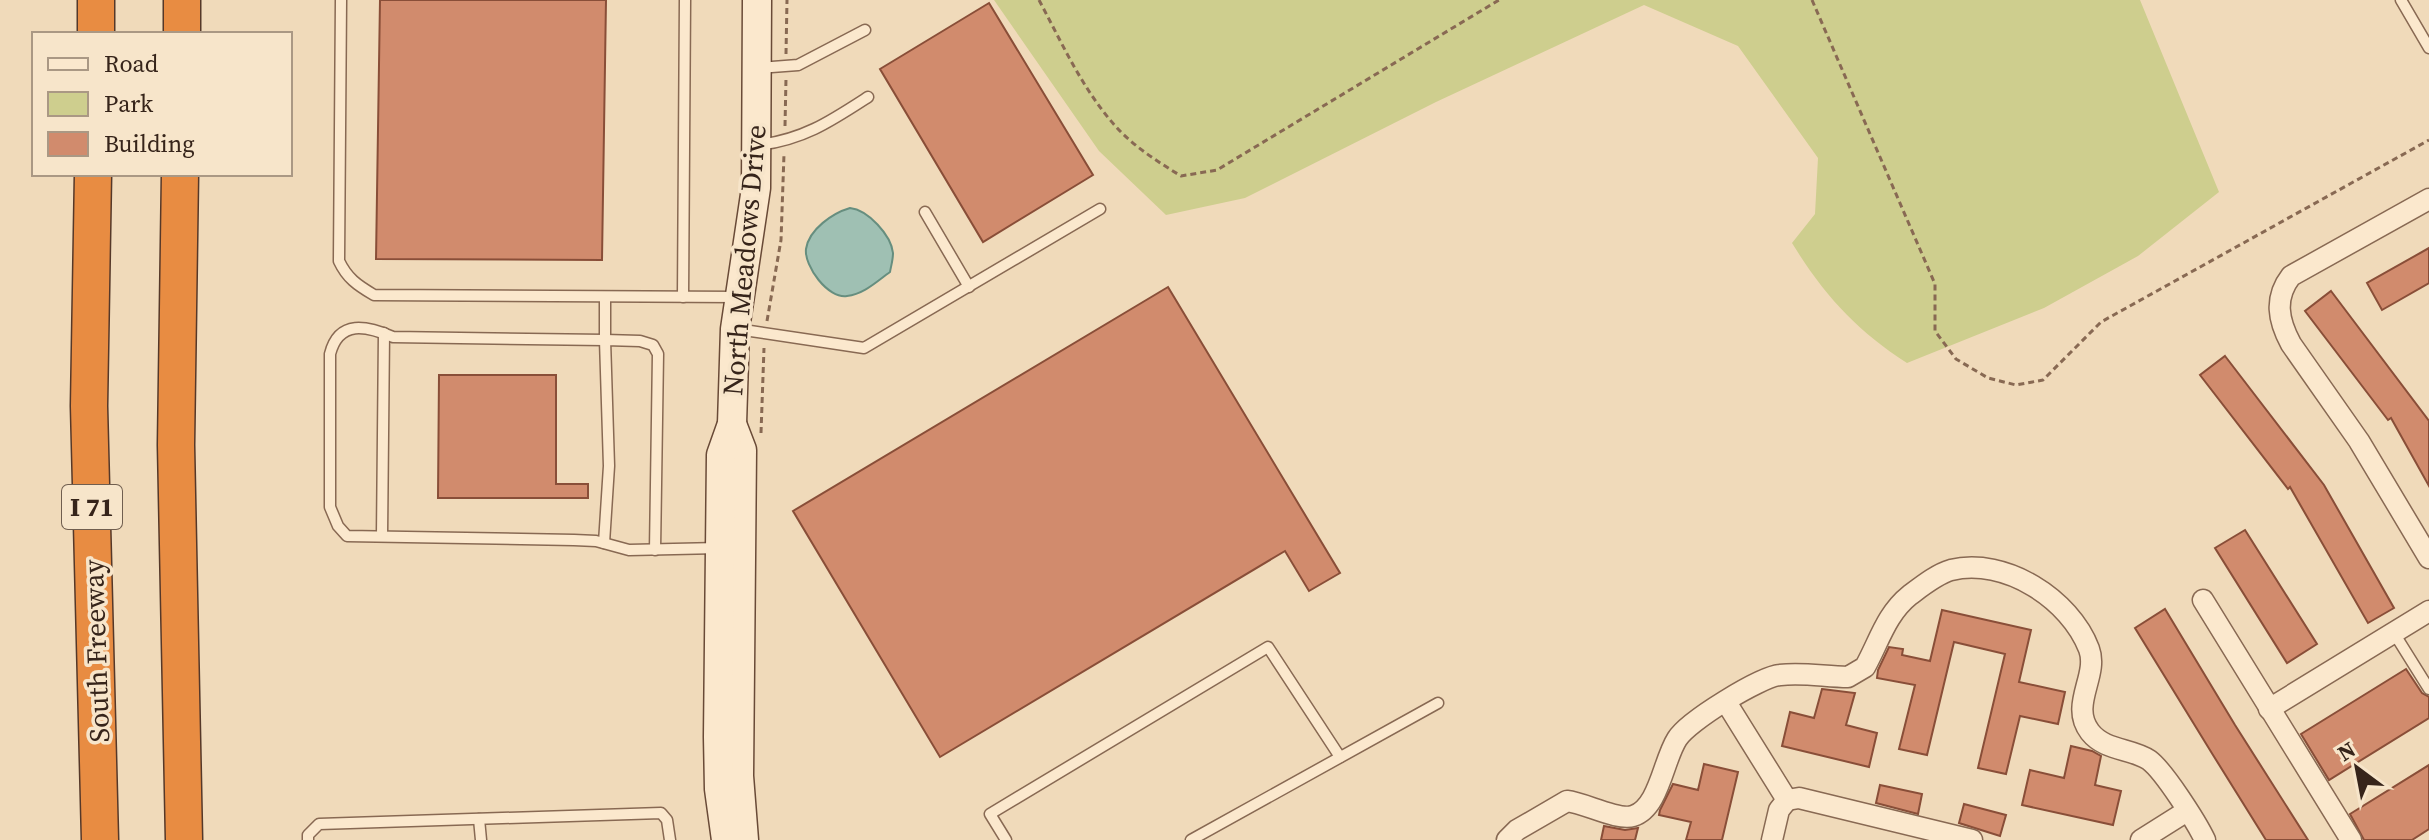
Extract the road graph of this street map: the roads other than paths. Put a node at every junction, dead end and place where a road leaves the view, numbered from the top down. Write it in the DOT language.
graph roads {
  1 [pos="96,0"];
  2 [pos="182,0"];
  3 [pos="341,0"];
  4 [pos="685,0"];
  5 [pos="757,0"];
  6 [pos="2401,0"];
  7 [pos="865,30"];
  8 [pos="96,32"];
  9 [pos="182,32"];
  10 [pos="2429,48"];
  11 [pos="757,68"];
  12 [pos="868,97"];
  13 [pos="756,145"];
  14 [pos="93,176"];
  15 [pos="180,176"];
  16 [pos="2429,199"];
  17 [pos="1100,209"];
  18 [pos="925,212"];
  19 [pos="969,287"];
  20 [pos="605,297"];
  21 [pos="683,297"];
  22 [pos="739,297"];
  23 [pos="735,329"];
  24 [pos="384,333"];
  25 [pos="605,340"];
  26 [pos="382,536"];
  27 [pos="604,543"];
  28 [pos="731,547"];
  29 [pos="655,550"];
  30 [pos="2429,558"];
  31 [pos="2203,600"];
  32 [pos="2429,611"];
  33 [pos="2394,633"];
  34 [pos="2429,689"];
  35 [pos="1726,702"];
  36 [pos="1438,703"];
  37 [pos="2269,709"];
  38 [pos="1340,757"];
  39 [pos="1787,800"];
  40 [pos="2187,811"];
  41 [pos="479,819"];
  42 [pos="100,840"];
  43 [pos="184,840"];
  44 [pos="308,840"];
  45 [pos="481,840"];
  46 [pos="670,840"];
  47 [pos="726,840"];
  48 [pos="744,840"];
  49 [pos="1006,840"];
  50 [pos="1191,840"];
  51 [pos="1507,840"];
  52 [pos="1772,840"];
  53 [pos="1972,840"];
  54 [pos="2141,840"];
  55 [pos="2205,840"];
  56 [pos="2351,840"];
  1 -- 8 [label="highway"];
  2 -- 9 [label="highway"];
  3 -- 20 [label="lane"];
  4 -- 21 [label="lane"];
  5 -- 11 [label="street, North Meadows Drive"];
  6 -- 10 [label="lane"];
  7 -- 11 [label="lane"];
  11 -- 13 [label="street, North Meadows Drive"];
  12 -- 13 [label="lane"];
  13 -- 22 [label="street, North Meadows Drive"];
  14 -- 42 [label="highway, South Freeway / I 71"];
  15 -- 43 [label="highway"];
  16 -- 30 [label="street"];
  17 -- 19 [label="lane"];
  18 -- 19 [label="lane"];
  19 -- 23 [label="lane"];
  20 -- 21 [label="lane"];
  20 -- 25 [label="lane"];
  21 -- 22 [label="lane"];
  22 -- 23 [label="street, North Meadows Drive"];
  23 -- 28 [label="street, North Meadows Drive"];
  24 -- 25 [label="lane"];
  24 -- 26 [label="lane"];
  24 -- 26 [label="lane"];
  25 -- 27 [label="lane"];
  25 -- 29 [label="lane"];
  26 -- 27 [label="lane"];
  27 -- 29 [label="lane"];
  28 -- 29 [label="lane"];
  28 -- 47 [label="street, North Meadows Drive"];
  28 -- 48 [label="street, North Meadows Drive"];
  31 -- 37 [label="street"];
  32 -- 33 [label="street"];
  33 -- 34 [label="lane"];
  33 -- 37 [label="street"];
  35 -- 39 [label="street"];
  35 -- 40 [label="street"];
  35 -- 51 [label="street"];
  36 -- 38 [label="lane"];
  37 -- 56 [label="street"];
  38 -- 49 [label="lane"];
  38 -- 50 [label="lane"];
  39 -- 52 [label="street"];
  39 -- 53 [label="street"];
  40 -- 54 [label="street"];
  40 -- 55 [label="street"];
  41 -- 44 [label="lane"];
  41 -- 45 [label="lane"];
  41 -- 46 [label="lane"];
}
